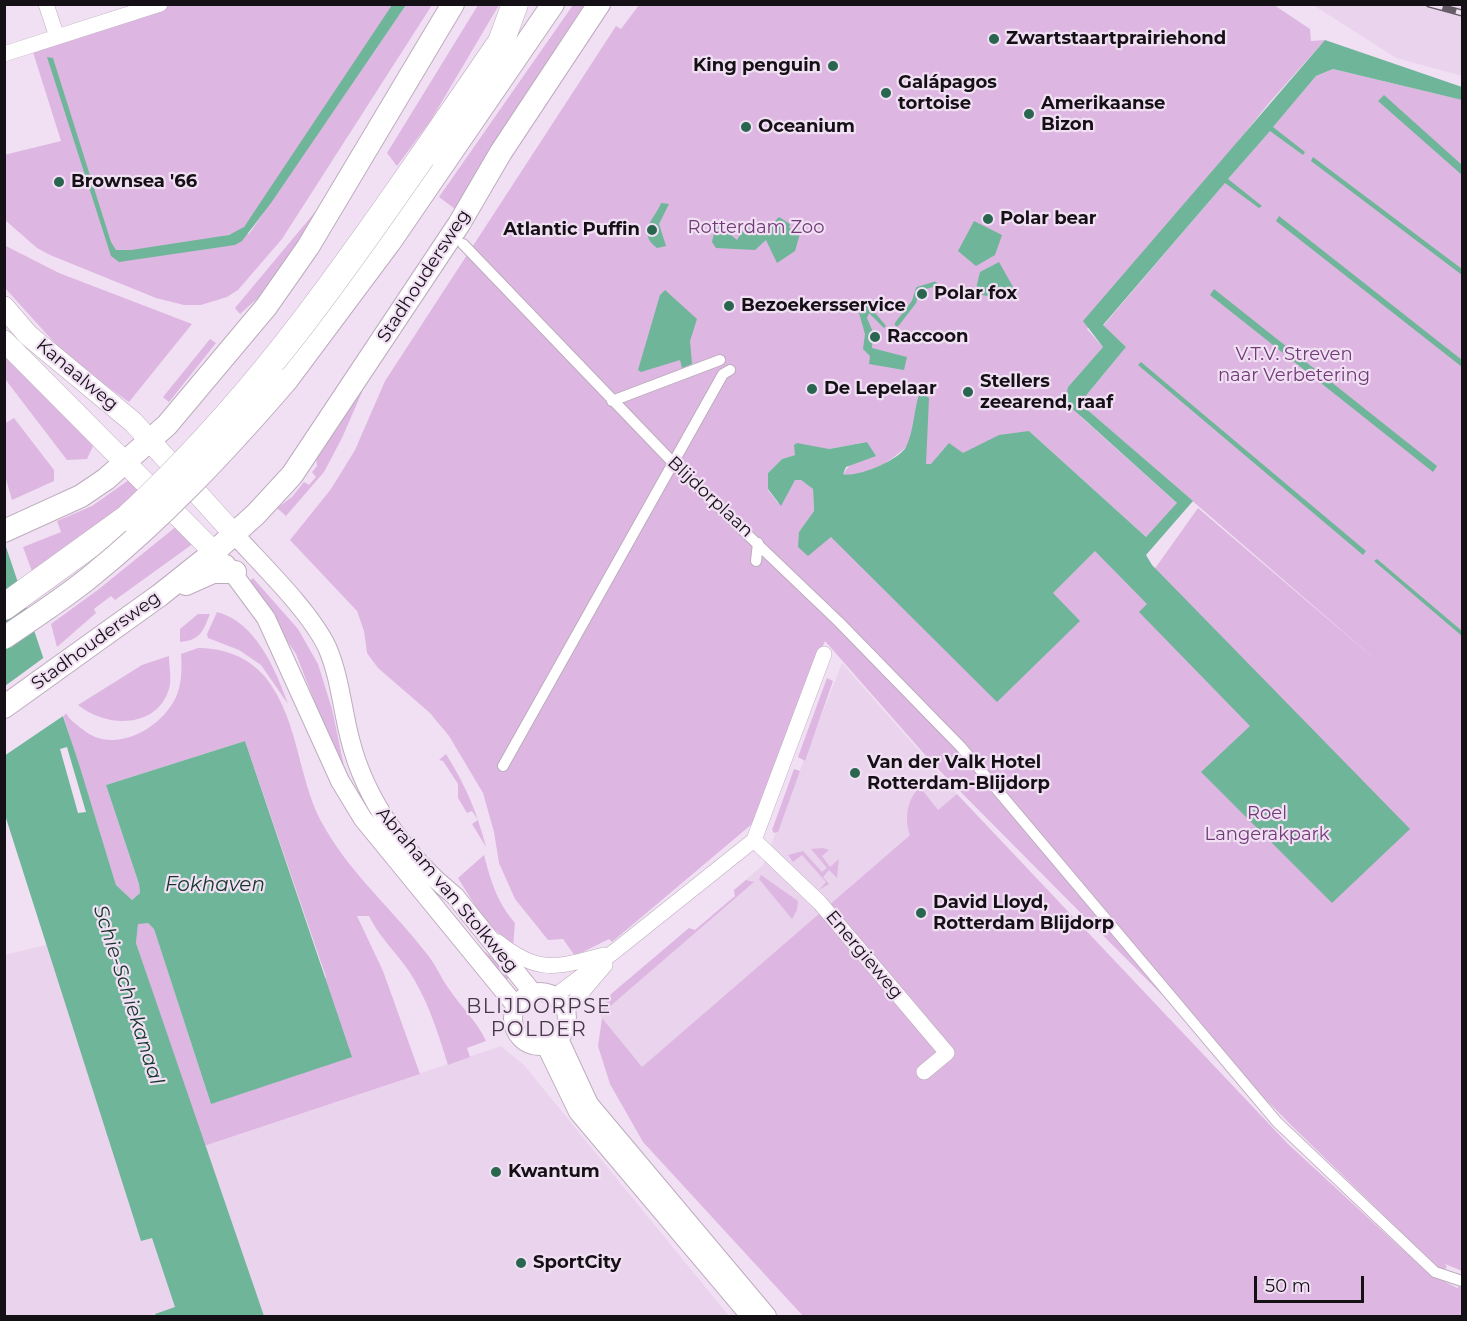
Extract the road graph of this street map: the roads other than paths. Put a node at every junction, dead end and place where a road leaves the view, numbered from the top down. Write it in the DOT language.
graph roads {
  1 [pos="46,4"];
  2 [pos="160,4"];
  3 [pos="453,4"];
  4 [pos="470,4"];
  5 [pos="514,4"];
  6 [pos="599,4"];
  7 [pos="541,10"];
  8 [pos="57,37"];
  9 [pos="501,42"];
  10 [pos="4,54"];
  11 [pos="402,92"];
  12 [pos="453,132"];
  13 [pos="463,244"];
  14 [pos="4,308"];
  15 [pos="4,341"];
  16 [pos="720,360"];
  17 [pos="730,369"];
  18 [pos="612,401"];
  19 [pos="151,440"];
  20 [pos="126,462"];
  21 [pos="672,462"];
  22 [pos="4,531"];
  23 [pos="235,535"];
  24 [pos="758,543"];
  25 [pos="214,552"];
  26 [pos="756,561"];
  27 [pos="235,572"];
  28 [pos="160,596"];
  29 [pos="4,607"];
  30 [pos="4,638"];
  31 [pos="824,654"];
  32 [pos="4,707"];
  33 [pos="503,766"];
  34 [pos="754,840"];
  35 [pos="478,925"];
  36 [pos="615,951"];
  37 [pos="533,993"];
  38 [pos="555,996"];
  39 [pos="516,1006"];
  40 [pos="566,1011"];
  41 [pos="553,1043"];
  42 [pos="924,1072"];
  43 [pos="1462,1281"];
  44 [pos="750,1317"];
  45 [pos="767,1317"];
  1 -- 8 [label="street"];
  2 -- 8 [label="street"];
  3 -- 11 [label="main road"];
  4 -- 11 [label="main road"];
  5 -- 9 [label="highway"];
  6 -- 23 [label="main road, Stadhoudersweg"];
  7 -- 9 [label="highway"];
  7 -- 12 [label="main road"];
  8 -- 10 [label="street"];
  9 -- 12 [label="highway"];
  11 -- 19 [label="main road"];
  12 -- 29 [label="highway, bridge"];
  12 -- 30 [label="main road, bridge"];
  13 -- 18 [label="street, Blijdorplaan"];
  14 -- 19 [label="main road, Kanaalweg"];
  15 -- 20 [label="main road, Kanaalweg"];
  16 -- 18 [label="street"];
  17 -- 21 [label="street"];
  18 -- 21 [label="street, Blijdorplaan"];
  19 -- 20 [label="main road"];
  19 -- 23 [label="main road"];
  20 -- 22 [label="main road"];
  20 -- 25 [label="main road"];
  21 -- 24 [label="street, Blijdorplaan"];
  21 -- 33 [label="street"];
  23 -- 25 [label="main road, Stadhoudersweg"];
  23 -- 35 [label="street, Abraham van Stolkweg"];
  24 -- 26 [label="street"];
  24 -- 43 [label="street, Blijdorplaan"];
  25 -- 27 [label="street, Abraham van Stolkweg"];
  25 -- 28 [label="main road, Stadhoudersweg"];
  27 -- 28 [label="main road"];
  27 -- 39 [label="street, Abraham van Stolkweg"];
  28 -- 32 [label="main road, Stadhoudersweg"];
  31 -- 34 [label="street"];
  34 -- 36 [label="street"];
  34 -- 42 [label="street, Energieweg"];
  35 -- 36 [label="street"];
  35 -- 37 [label="street, Abraham van Stolkweg"];
  36 -- 38 [label="street"];
  36 -- 40 [label="street"];
  37 -- 38 [label="street"];
  37 -- 39 [label="street"];
  38 -- 40 [label="street"];
  39 -- 41 [label="street"];
  40 -- 41 [label="street"];
  41 -- 44 [label="street"];
  41 -- 45 [label="street"];
}
